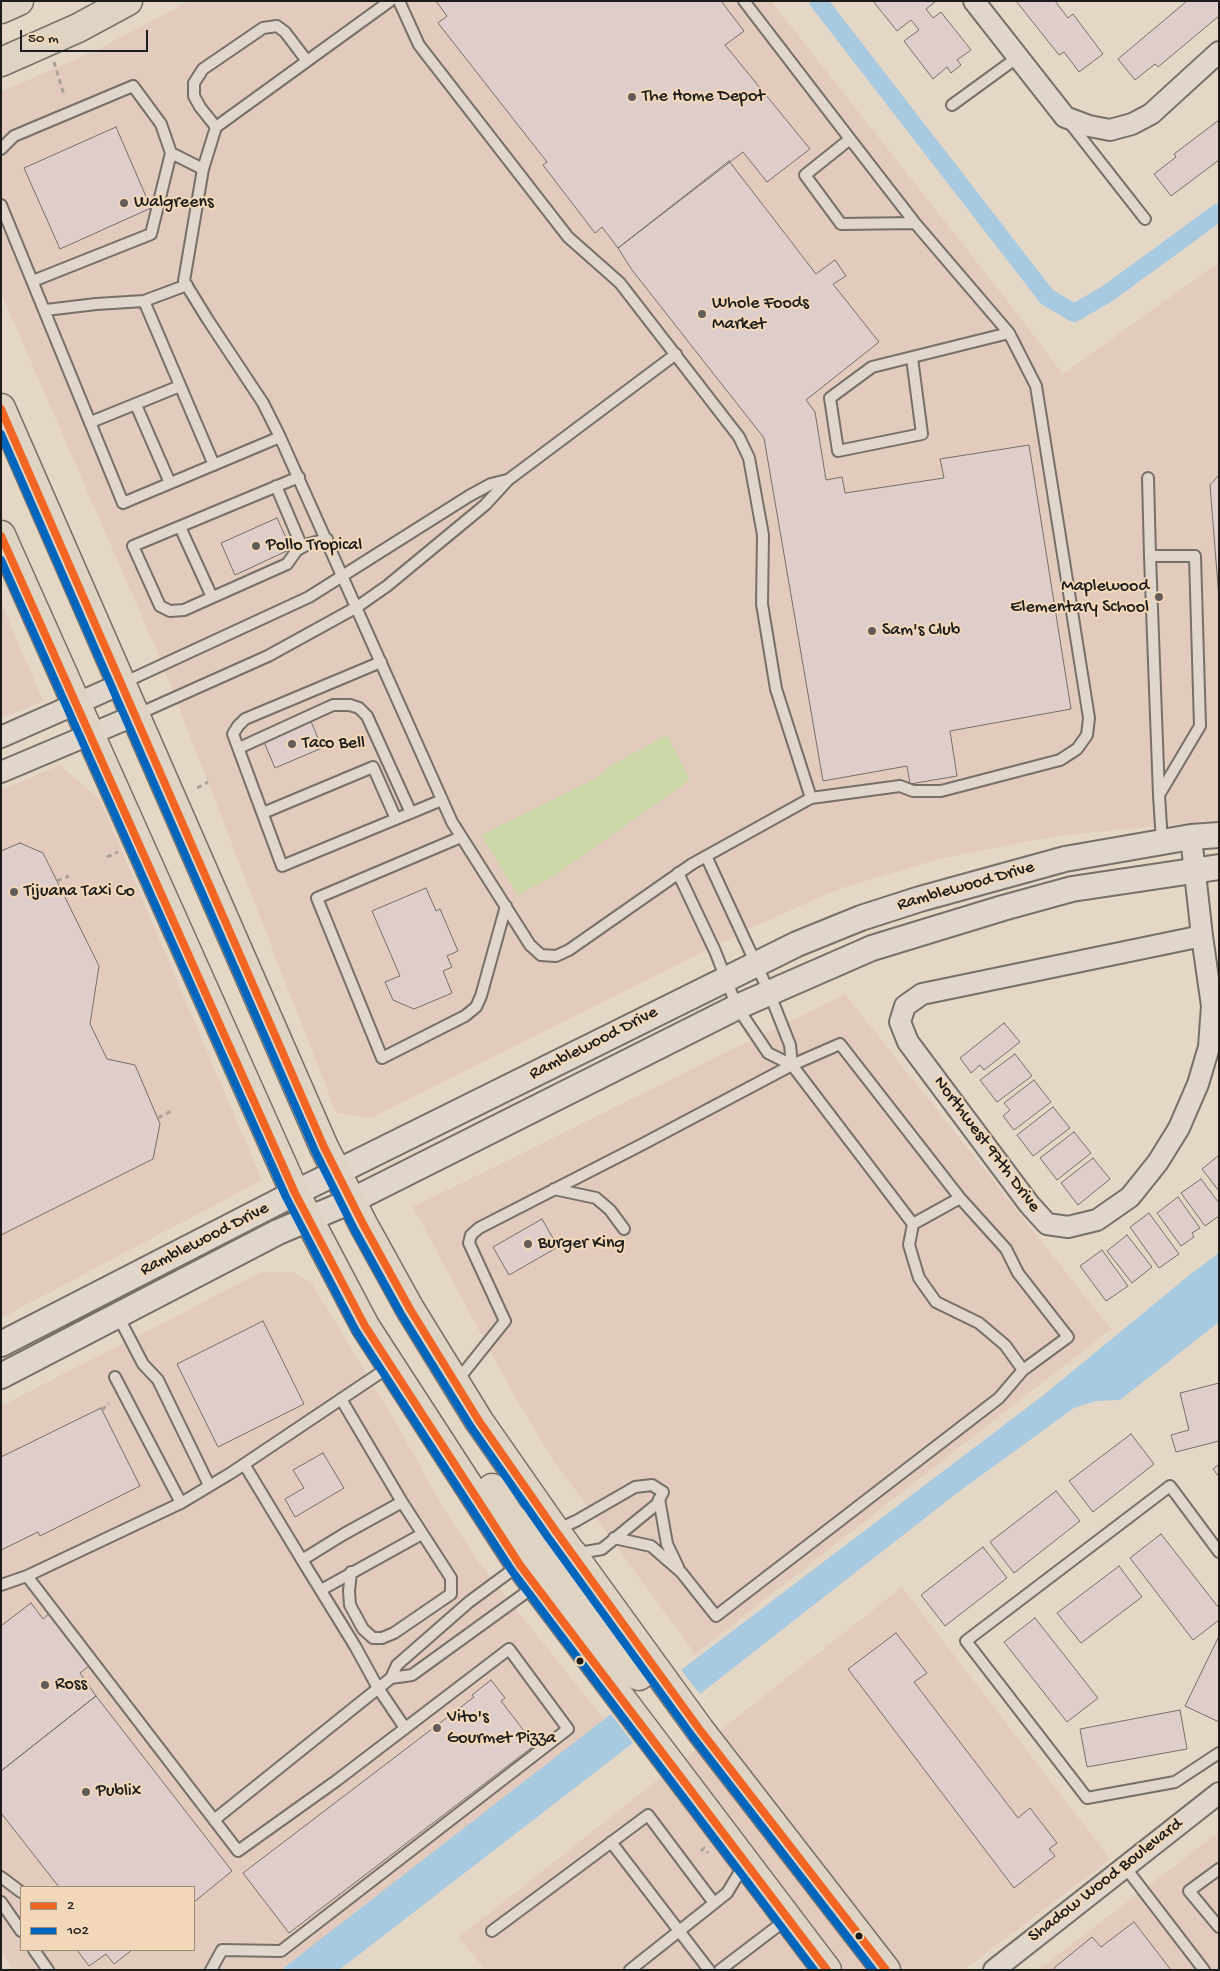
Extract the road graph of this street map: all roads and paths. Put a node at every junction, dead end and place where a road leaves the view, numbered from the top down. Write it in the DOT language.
graph roads {
  1 [pos="19,1"];
  2 [pos="128,1"];
  3 [pos="390,1"];
  4 [pos="399,1"];
  5 [pos="744,1"];
  6 [pos="974,1"];
  7 [pos="1,9"];
  8 [pos="1219,52"];
  9 [pos="1018,57"];
  10 [pos="53,59"];
  11 [pos="307,61"];
  12 [pos="1,62"];
  13 [pos="64,95"];
  14 [pos="952,105"];
  15 [pos="1065,117"];
  16 [pos="216,127"];
  17 [pos="850,139"];
  18 [pos="1,149"];
  19 [pos="172,153"];
  20 [pos="203,169"];
  21 [pos="1,205"];
  22 [pos="1145,219"];
  23 [pos="915,223"];
  24 [pos="32,281"];
  25 [pos="187,285"];
  26 [pos="144,301"];
  27 [pos="46,310"];
  28 [pos="1009,333"];
  29 [pos="676,354"];
  30 [pos="912,358"];
  31 [pos="180,386"];
  32 [pos="136,405"];
  33 [pos="1,408"];
  34 [pos="91,422"];
  35 [pos="280,438"];
  36 [pos="214,465"];
  37 [pos="299,477"];
  38 [pos="1148,478"];
  39 [pos="508,480"];
  40 [pos="170,483"];
  41 [pos="276,486"];
  42 [pos="180,527"];
  43 [pos="1,535"];
  44 [pos="327,539"];
  45 [pos="302,547"];
  46 [pos="1150,556"];
  47 [pos="344,576"];
  48 [pos="212,597"];
  49 [pos="357,607"];
  50 [pos="381,662"];
  51 [pos="121,684"];
  52 [pos="77,703"];
  53 [pos="136,715"];
  54 [pos="91,734"];
  55 [pos="1,737"];
  56 [pos="238,748"];
  57 [pos="1,772"];
  58 [pos="208,782"];
  59 [pos="197,788"];
  60 [pos="1159,795"];
  61 [pos="810,798"];
  62 [pos="442,800"];
  63 [pos="263,813"];
  64 [pos="411,813"];
  65 [pos="396,819"];
  66 [pos="1219,835"];
  67 [pos="462,837"];
  68 [pos="1191,837"];
  69 [pos="1162,842"];
  70 [pos="126,848"];
  71 [pos="706,856"];
  72 [pos="107,857"];
  73 [pos="1219,867"];
  74 [pos="1195,870"];
  75 [pos="678,873"];
  76 [pos="69,876"];
  77 [pos="56,881"];
  78 [pos="506,906"];
  79 [pos="1202,936"];
  80 [pos="756,963"];
  81 [pos="725,979"];
  82 [pos="769,992"];
  83 [pos="737,1007"];
  84 [pos="792,1065"];
  85 [pos="173,1110"];
  86 [pos="158,1118"];
  87 [pos="336,1173"];
  88 [pos="554,1189"];
  89 [pos="295,1193"];
  90 [pos="960,1198"];
  91 [pos="351,1201"];
  92 [pos="308,1219"];
  93 [pos="912,1224"];
  94 [pos="624,1229"];
  95 [pos="118,1316"];
  96 [pos="1,1344"];
  97 [pos="390,1367"];
  98 [pos="1023,1370"];
  99 [pos="1,1376"];
  100 [pos="115,1377"];
  101 [pos="455,1383"];
  102 [pos="341,1399"];
  103 [pos="109,1403"];
  104 [pos="102,1410"];
  105 [pos="445,1450"];
  106 [pos="244,1464"];
  107 [pos="208,1485"];
  108 [pos="659,1499"];
  109 [pos="402,1502"];
  110 [pos="181,1503"];
  111 [pos="555,1530"];
  112 [pos="422,1534"];
  113 [pos="614,1538"];
  114 [pos="1219,1552"];
  115 [pos="573,1554"];
  116 [pos="302,1560"];
  117 [pos="351,1572"];
  118 [pos="681,1572"];
  119 [pos="528,1575"];
  120 [pos="27,1576"];
  121 [pos="1,1586"];
  122 [pos="321,1590"];
  123 [pos="391,1678"];
  124 [pos="378,1688"];
  125 [pos="405,1728"];
  126 [pos="700,1730"];
  127 [pos="1219,1753"];
  128 [pos="1219,1793"];
  129 [pos="214,1820"];
  130 [pos="611,1842"];
  131 [pos="746,1862"];
  132 [pos="1125,1867"];
  133 [pos="1219,1869"];
  134 [pos="1,1877"];
  135 [pos="20,1891"];
  136 [pos="1,1902"];
  137 [pos="714,1903"];
  138 [pos="788,1918"];
  139 [pos="1219,1927"];
  140 [pos="20,1930"];
  141 [pos="492,1931"];
  142 [pos="679,1932"];
  143 [pos="35,1951"];
  144 [pos="48,1970"];
  145 [pos="211,1970"];
  146 [pos="630,1970"];
  147 [pos="709,1970"];
  148 [pos="720,1970"];
  149 [pos="827,1970"];
  150 [pos="886,1970"];
  151 [pos="994,1970"];
  152 [pos="1204,1970"];
  1 -- 7 [label="main road"];
  2 -- 12 [label="main road"];
  3 -- 11 [label="lane"];
  4 -- 29 [label="lane"];
  5 -- 17 [label="lane"];
  6 -- 9 [label="street"];
  8 -- 15 [label="street"];
  9 -- 14 [label="lane"];
  9 -- 15 [label="street"];
  10 -- 13 [label="path"];
  11 -- 16 [label="lane"];
  11 -- 16 [label="lane"];
  15 -- 22 [label="lane"];
  16 -- 20 [label="lane"];
  17 -- 23 [label="lane"];
  17 -- 23 [label="lane"];
  18 -- 19 [label="lane"];
  19 -- 20 [label="lane"];
  19 -- 24 [label="lane"];
  20 -- 25 [label="lane"];
  21 -- 24 [label="lane"];
  23 -- 28 [label="lane"];
  24 -- 27 [label="lane"];
  25 -- 26 [label="lane"];
  25 -- 35 [label="lane"];
  26 -- 27 [label="lane"];
  26 -- 31 [label="lane"];
  27 -- 34 [label="lane"];
  28 -- 30 [label="lane"];
  28 -- 61 [label="lane"];
  29 -- 39 [label="lane"];
  29 -- 61 [label="lane"];
  30 -- 30 [label="lane"];
  31 -- 32 [label="lane"];
  31 -- 36 [label="lane"];
  32 -- 34 [label="lane"];
  32 -- 40 [label="lane"];
  33 -- 51 [label="main road"];
  34 -- 40 [label="lane"];
  35 -- 36 [label="lane"];
  35 -- 37 [label="lane"];
  36 -- 40 [label="lane"];
  37 -- 41 [label="lane"];
  37 -- 44 [label="lane"];
  38 -- 46 [label="lane"];
  39 -- 47 [label="lane"];
  39 -- 49 [label="lane"];
  41 -- 42 [label="lane"];
  41 -- 45 [label="lane"];
  42 -- 48 [label="lane"];
  42 -- 48 [label="lane"];
  43 -- 52 [label="main road"];
  44 -- 45 [label="lane"];
  44 -- 47 [label="lane"];
  45 -- 48 [label="lane"];
  46 -- 60 [label="lane"];
  46 -- 60 [label="lane"];
  47 -- 49 [label="lane"];
  47 -- 51 [label="lane"];
  49 -- 50 [label="lane"];
  49 -- 53 [label="lane"];
  50 -- 56 [label="lane"];
  50 -- 62 [label="lane"];
  51 -- 52 [label="street"];
  51 -- 53 [label="main road"];
  52 -- 54 [label="main road"];
  52 -- 55 [label="street"];
  53 -- 54 [label="street"];
  53 -- 87 [label="main road"];
  54 -- 57 [label="street"];
  54 -- 89 [label="main road"];
  56 -- 63 [label="lane"];
  56 -- 64 [label="lane"];
  58 -- 59 [label="path"];
  60 -- 69 [label="lane"];
  61 -- 71 [label="lane"];
  62 -- 64 [label="lane"];
  62 -- 67 [label="lane"];
  63 -- 65 [label="lane"];
  63 -- 65 [label="lane"];
  64 -- 65 [label="lane"];
  66 -- 68 [label="street, Ramblewood Drive"];
  67 -- 78 [label="lane"];
  67 -- 78 [label="lane"];
  68 -- 69 [label="street, Ramblewood Drive"];
  68 -- 74 [label="street, Northwest 97th Drive"];
  69 -- 80 [label="street, Ramblewood Drive"];
  70 -- 72 [label="path"];
  71 -- 75 [label="lane"];
  71 -- 80 [label="lane"];
  73 -- 74 [label="street, Ramblewood Drive"];
  74 -- 79 [label="street, Northwest 97th Drive"];
  74 -- 82 [label="street, Ramblewood Drive"];
  75 -- 78 [label="lane"];
  75 -- 81 [label="lane"];
  76 -- 77 [label="path"];
  79 -- 79 [label="street, Northwest 97th Drive"];
  80 -- 81 [label="street, Ramblewood Drive"];
  80 -- 82 [label="lane"];
  81 -- 83 [label="lane"];
  81 -- 87 [label="street, Ramblewood Drive"];
  82 -- 83 [label="street, Ramblewood Drive"];
  82 -- 84 [label="lane"];
  83 -- 84 [label="lane"];
  83 -- 91 [label="street, Ramblewood Drive"];
  84 -- 88 [label="lane"];
  84 -- 90 [label="lane"];
  84 -- 93 [label="lane"];
  85 -- 86 [label="path"];
  87 -- 89 [label="street, Ramblewood Drive"];
  87 -- 91 [label="main road"];
  88 -- 94 [label="lane"];
  88 -- 101 [label="lane"];
  89 -- 92 [label="main road"];
  89 -- 96 [label="street, Ramblewood Drive"];
  90 -- 93 [label="lane"];
  90 -- 98 [label="lane"];
  91 -- 92 [label="street, Ramblewood Drive"];
  91 -- 101 [label="main road"];
  92 -- 95 [label="street, Ramblewood Drive"];
  92 -- 97 [label="main road"];
  93 -- 98 [label="lane"];
  95 -- 99 [label="street, Ramblewood Drive"];
  95 -- 107 [label="lane"];
  97 -- 102 [label="lane"];
  97 -- 105 [label="main road"];
  98 -- 118 [label="lane"];
  100 -- 110 [label="lane"];
  101 -- 111 [label="main road"];
  102 -- 106 [label="lane"];
  102 -- 109 [label="lane"];
  103 -- 104 [label="path"];
  105 -- 115 [label="main road"];
  105 -- 119 [label="main road"];
  106 -- 107 [label="lane"];
  106 -- 116 [label="lane"];
  107 -- 110 [label="lane"];
  108 -- 111 [label="lane"];
  108 -- 113 [label="lane"];
  108 -- 118 [label="lane"];
  109 -- 112 [label="lane"];
  109 -- 116 [label="lane"];
  110 -- 120 [label="lane"];
  111 -- 115 [label="main road"];
  112 -- 117 [label="lane"];
  112 -- 117 [label="lane"];
  113 -- 115 [label="lane"];
  113 -- 118 [label="lane"];
  114 -- 127 [label="lane"];
  115 -- 126 [label="main road"];
  116 -- 122 [label="lane"];
  117 -- 122 [label="lane"];
  119 -- 123 [label="lane"];
  119 -- 123 [label="lane"];
  119 -- 126 [label="main road"];
  119 -- 131 [label="main road"];
  120 -- 121 [label="lane"];
  120 -- 129 [label="lane"];
  122 -- 124 [label="lane"];
  123 -- 124 [label="lane"];
  124 -- 125 [label="lane"];
  124 -- 129 [label="lane"];
  125 -- 129 [label="lane"];
  125 -- 145 [label="lane"];
  126 -- 150 [label="main road"];
  128 -- 132 [label="street, Shadow Wood Boulevard"];
  130 -- 137 [label="lane"];
  130 -- 141 [label="lane"];
  130 -- 142 [label="lane"];
  131 -- 137 [label="lane"];
  131 -- 138 [label="main road"];
  132 -- 151 [label="street, Shadow Wood Boulevard"];
  132 -- 152 [label="lane"];
  133 -- 139 [label="lane"];
  134 -- 135 [label="lane"];
  136 -- 140 [label="lane"];
  137 -- 142 [label="lane"];
  138 -- 148 [label="lane"];
  138 -- 149 [label="main road"];
  142 -- 146 [label="lane"];
  142 -- 147 [label="lane"];
  143 -- 144 [label="lane"];
}
